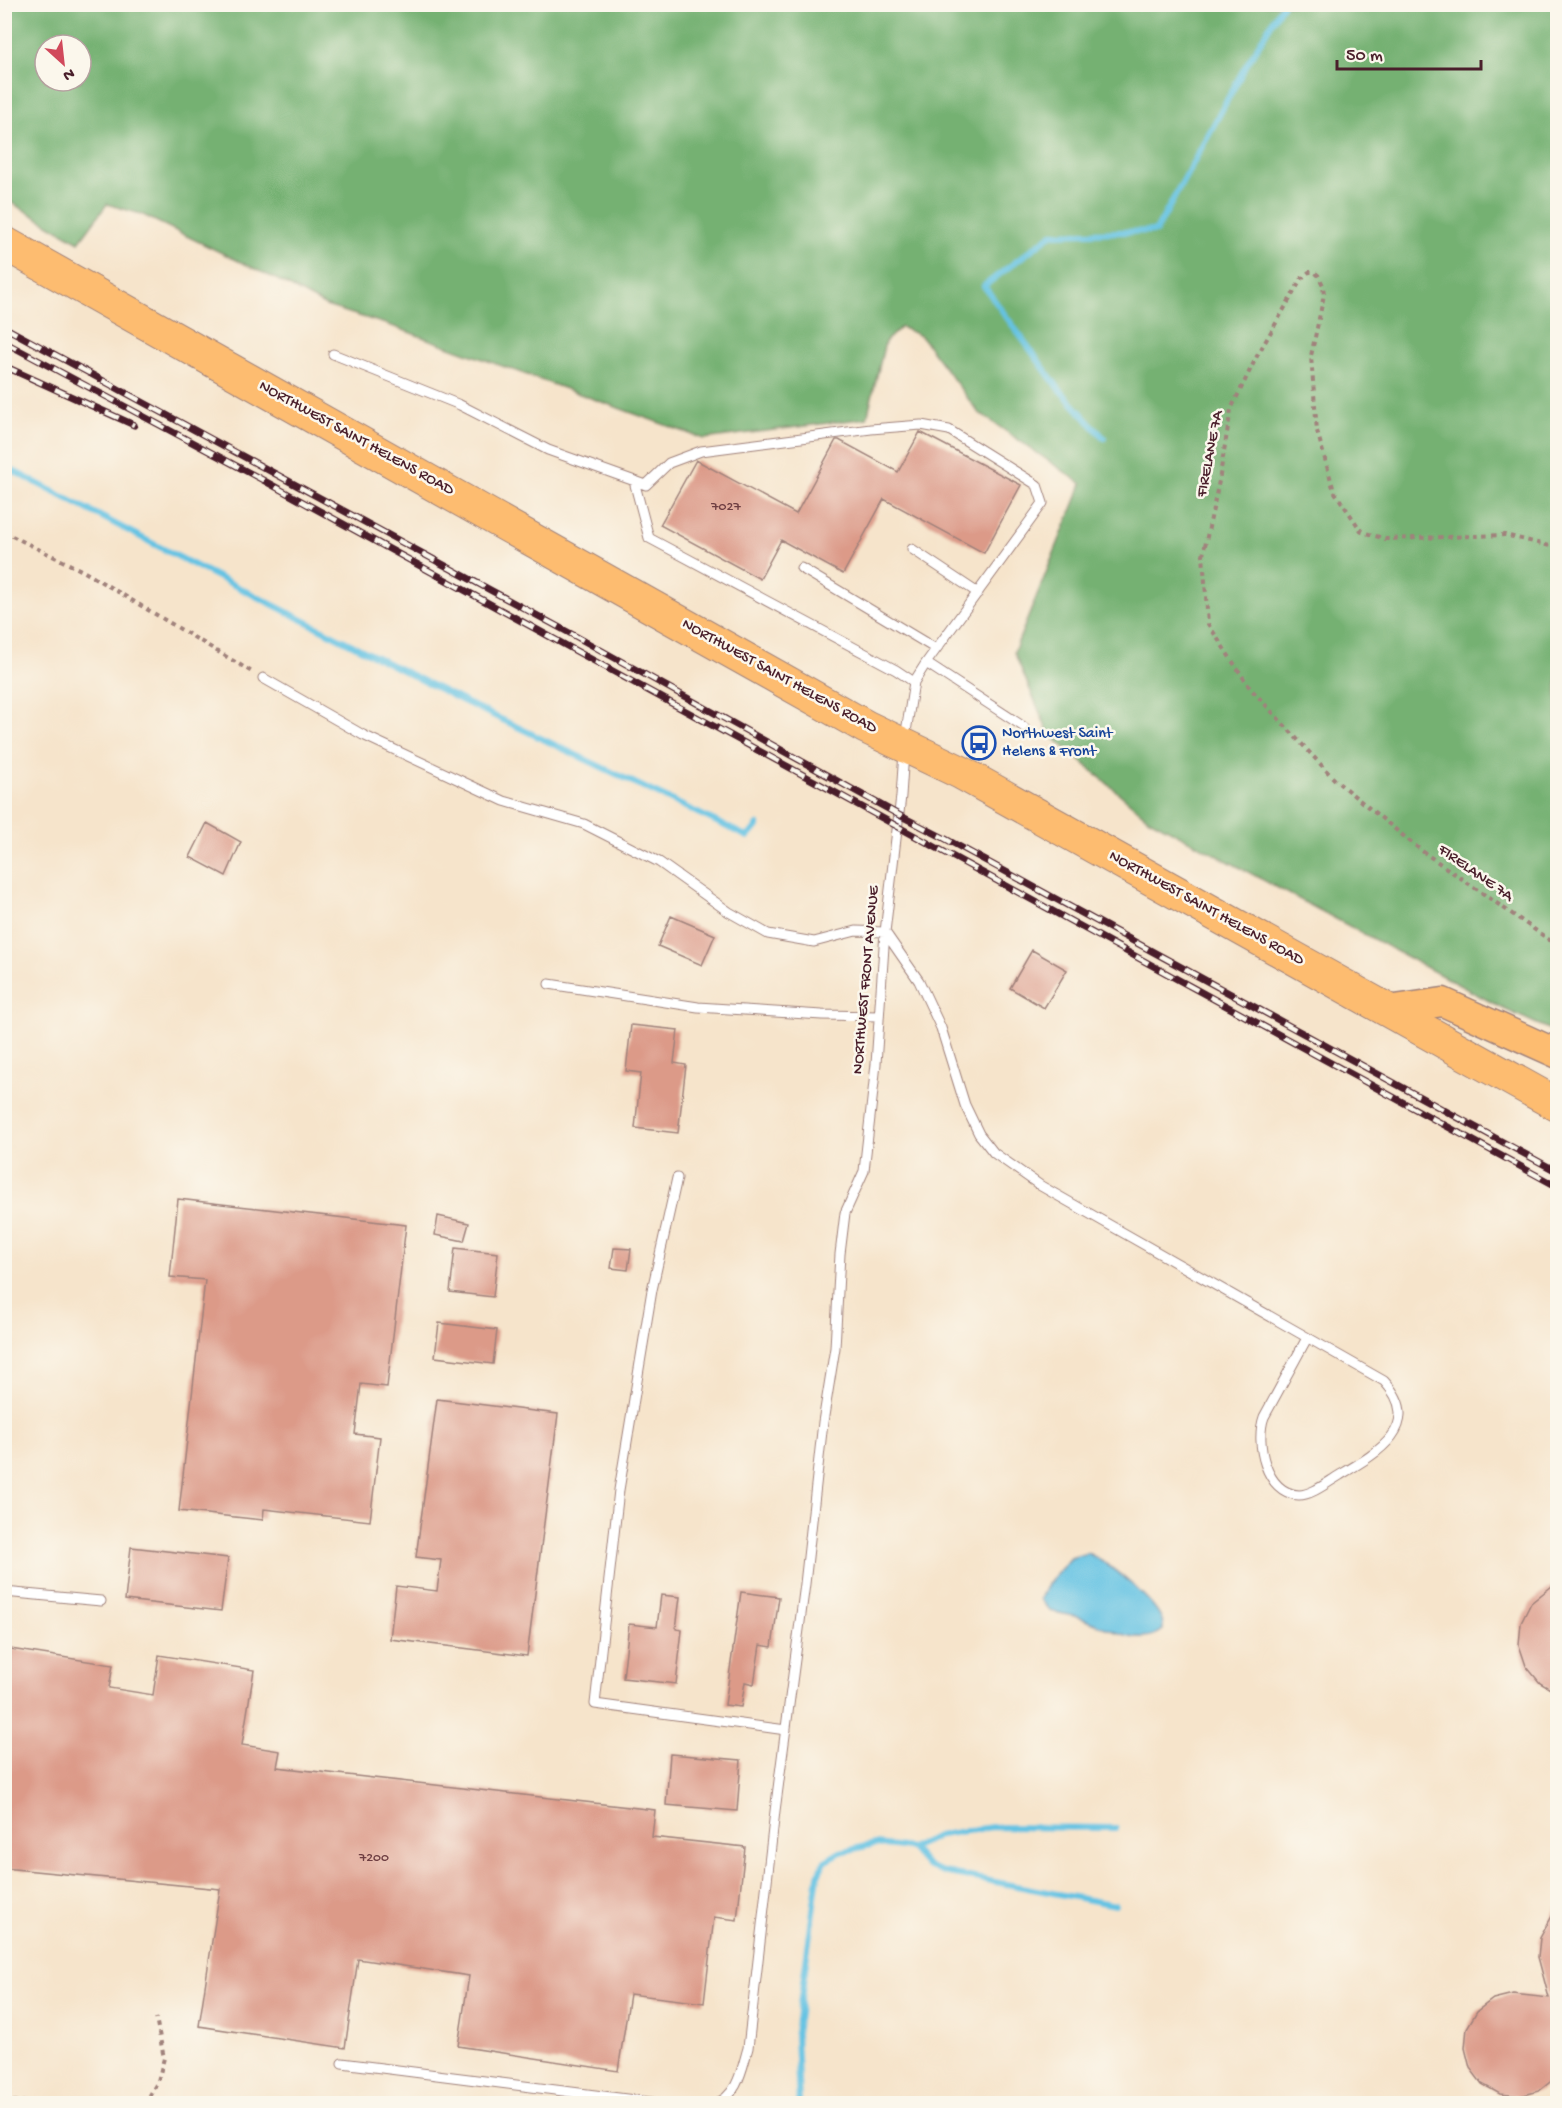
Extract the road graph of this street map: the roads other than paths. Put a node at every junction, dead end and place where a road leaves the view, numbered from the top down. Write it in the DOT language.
graph roads {
  1 [pos="4,243"];
  2 [pos="333,354"];
  3 [pos="634,481"];
  4 [pos="912,549"];
  5 [pos="801,568"];
  6 [pos="978,593"];
  7 [pos="936,649"];
  8 [pos="926,663"];
  9 [pos="263,678"];
  10 [pos="914,682"];
  11 [pos="1024,726"];
  12 [pos="904,746"];
  13 [pos="885,932"];
  14 [pos="549,984"];
  15 [pos="1388,1010"];
  16 [pos="879,1016"];
  17 [pos="1557,1054"];
  18 [pos="1557,1105"];
  19 [pos="677,1179"];
  20 [pos="1307,1338"];
  21 [pos="4,1592"];
  22 [pos="101,1601"];
  23 [pos="786,1730"];
  24 [pos="342,2063"];
  25 [pos="666,2103"];
  26 [pos="714,2103"];
  1 -- 12 [label="highway, NORTHWEST SAINT HELENS ROAD"];
  2 -- 3 [label="lane"];
  3 -- 6 [label="lane"];
  3 -- 10 [label="lane"];
  4 -- 6 [label="lane"];
  5 -- 7 [label="lane"];
  6 -- 7 [label="lane"];
  7 -- 8 [label="lane"];
  8 -- 10 [label="lane"];
  8 -- 11 [label="lane"];
  9 -- 13 [label="lane"];
  10 -- 12 [label="lane, NORTHWEST FRONT AVENUE"];
  12 -- 13 [label="lane, NORTHWEST FRONT AVENUE"];
  12 -- 15 [label="highway, NORTHWEST SAINT HELENS ROAD"];
  13 -- 16 [label="lane, NORTHWEST FRONT AVENUE"];
  13 -- 20 [label="lane"];
  14 -- 16 [label="lane"];
  15 -- 17 [label="main road"];
  15 -- 18 [label="highway, NORTHWEST SAINT HELENS ROAD"];
  16 -- 23 [label="lane, NORTHWEST FRONT AVENUE"];
  19 -- 23 [label="lane"];
  20 -- 20 [label="lane"];
  21 -- 22 [label="lane"];
  23 -- 26 [label="lane, NORTHWEST FRONT AVENUE"];
  24 -- 25 [label="lane"];
}
